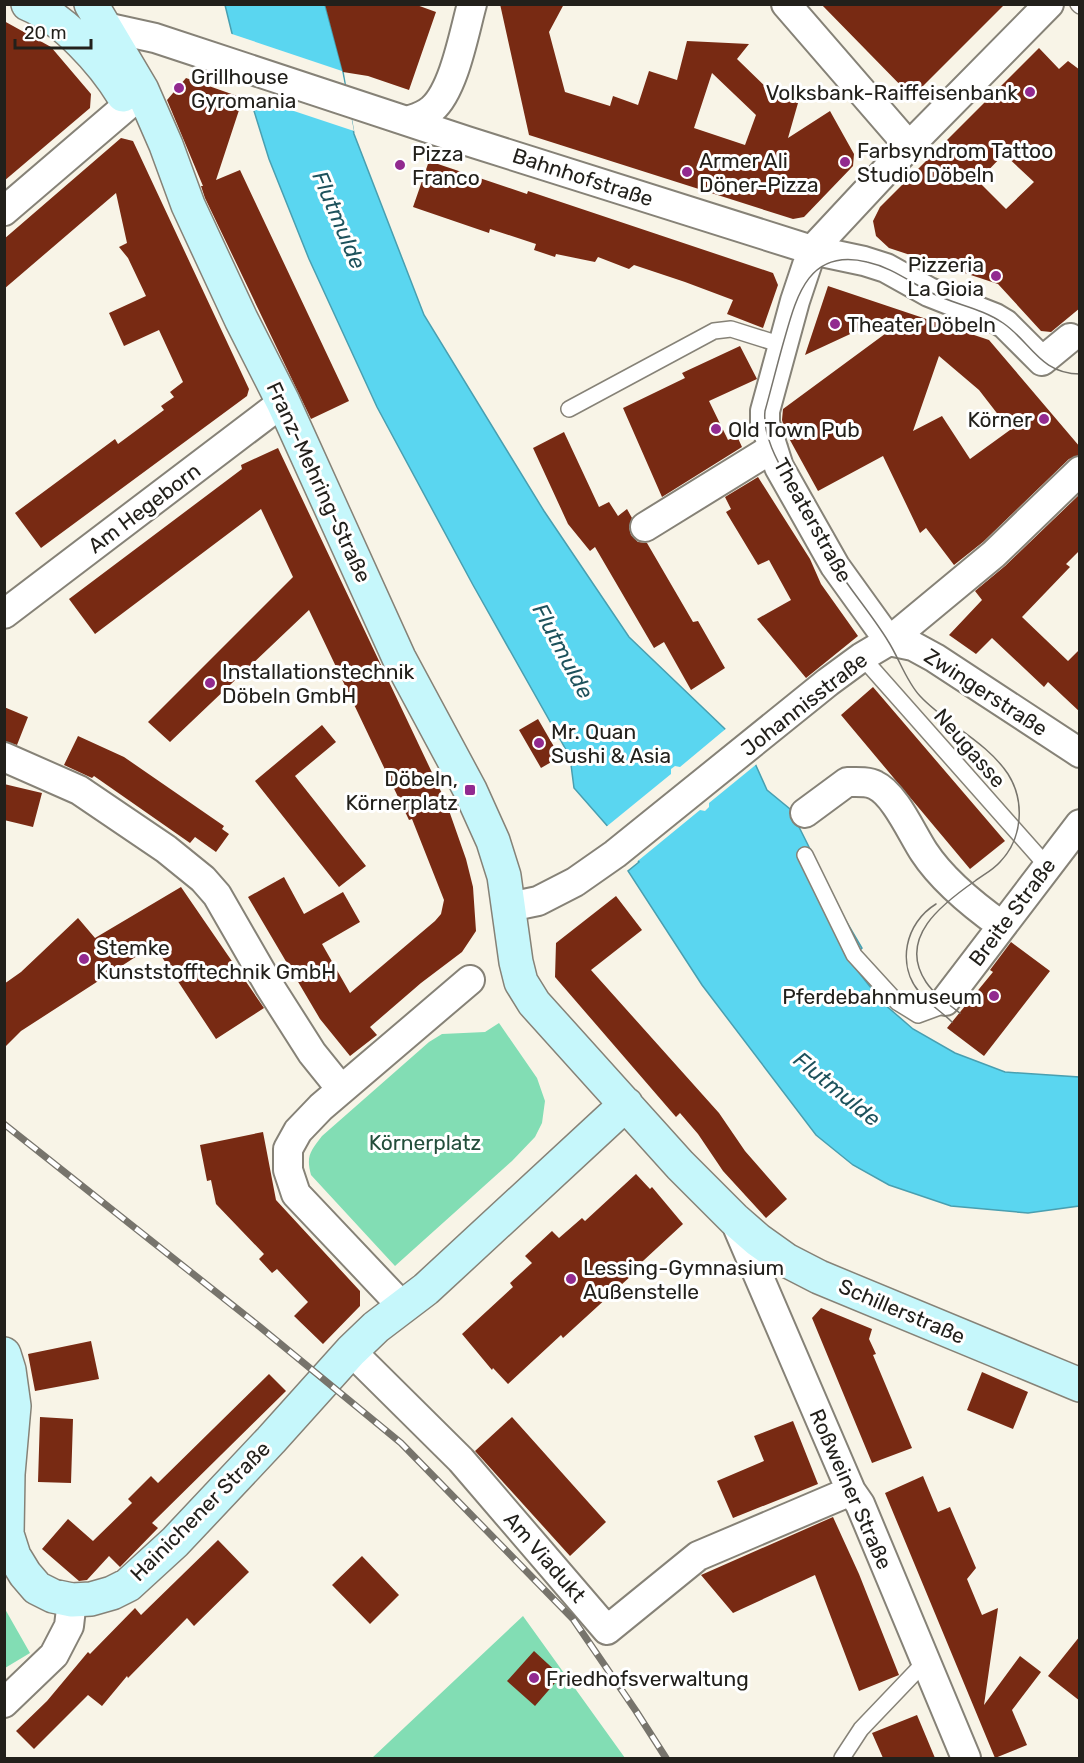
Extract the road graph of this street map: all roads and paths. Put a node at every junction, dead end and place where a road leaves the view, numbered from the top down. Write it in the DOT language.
graph roads {
  1 [pos="472,4"];
  2 [pos="786,4"];
  3 [pos="34,7"];
  4 [pos="1042,7"];
  5 [pos="98,16"];
  6 [pos="129,104"];
  7 [pos="407,121"];
  8 [pos="909,146"];
  9 [pos="188,204"];
  10 [pos="4,211"];
  11 [pos="812,250"];
  12 [pos="1076,334"];
  13 [pos="782,345"];
  14 [pos="283,402"];
  15 [pos="569,409"];
  16 [pos="773,448"];
  17 [pos="1080,471"];
  18 [pos="645,527"];
  19 [pos="4,614"];
  20 [pos="889,641"];
  21 [pos="862,657"];
  22 [pos="1080,753"];
  23 [pos="4,757"];
  24 [pos="805,813"];
  25 [pos="1080,824"];
  26 [pos="805,855"];
  27 [pos="1047,866"];
  28 [pos="509,907"];
  29 [pos="1002,925"];
  30 [pos="470,980"];
  31 [pos="945,1001"];
  32 [pos="342,1089"];
  33 [pos="626,1104"];
  34 [pos="734,1219"];
  35 [pos="403,1307"];
  36 [pos="351,1351"];
  37 [pos="4,1354"];
  38 [pos="1080,1385"];
  39 [pos="851,1491"];
  40 [pos="72,1600"];
  41 [pos="926,1662"];
  42 [pos="4,1703"];
  43 [pos="842,1758"];
  44 [pos="966,1758"];
  1 -- 7 [label="street"];
  2 -- 8 [label="street"];
  3 -- 5 [label="main road"];
  3 -- 6 [label="main road"];
  4 -- 8 [label="street"];
  5 -- 7 [label="street, Bahnhofstraße"];
  5 -- 9 [label="main road, Franz-Mehring-Straße"];
  6 -- 9 [label="main road"];
  6 -- 10 [label="street"];
  7 -- 11 [label="street, Bahnhofstraße"];
  8 -- 11 [label="street"];
  9 -- 14 [label="main road, Franz-Mehring-Straße"];
  11 -- 12 [label="street, Bahnhofstraße"];
  11 -- 13 [label="street, Theaterstraße"];
  13 -- 15 [label="lane"];
  13 -- 16 [label="street, Theaterstraße"];
  14 -- 19 [label="street, Am Hegeborn"];
  14 -- 28 [label="main road, Franz-Mehring-Straße"];
  16 -- 18 [label="street"];
  16 -- 20 [label="street, Theaterstraße"];
  17 -- 20 [label="street, Johannisstraße"];
  20 -- 21 [label="street, Johannisstraße"];
  20 -- 22 [label="street, Zwingerstraße"];
  21 -- 27 [label="lane, Neugasse"];
  21 -- 28 [label="street, Johannisstraße"];
  23 -- 32 [label="street"];
  24 -- 29 [label="street"];
  25 -- 27 [label="street, Breite Straße"];
  26 -- 31 [label="lane"];
  27 -- 29 [label="street, Breite Straße"];
  28 -- 33 [label="main road, Franz-Mehring-Straße"];
  29 -- 31 [label="street, Breite Straße"];
  30 -- 32 [label="street"];
  32 -- 35 [label="street"];
  33 -- 34 [label="main road"];
  33 -- 35 [label="main road"];
  34 -- 38 [label="main road, Schillerstraße"];
  34 -- 39 [label="street, Roßweiner Straße"];
  35 -- 36 [label="main road, Hainichener Straße"];
  36 -- 39 [label="street, Am Viadukt"];
  36 -- 40 [label="main road, Hainichener Straße"];
  37 -- 40 [label="main road"];
  39 -- 41 [label="street, Roßweiner Straße"];
  40 -- 42 [label="street"];
  41 -- 43 [label="lane"];
  41 -- 44 [label="street, Roßweiner Straße"];
}
